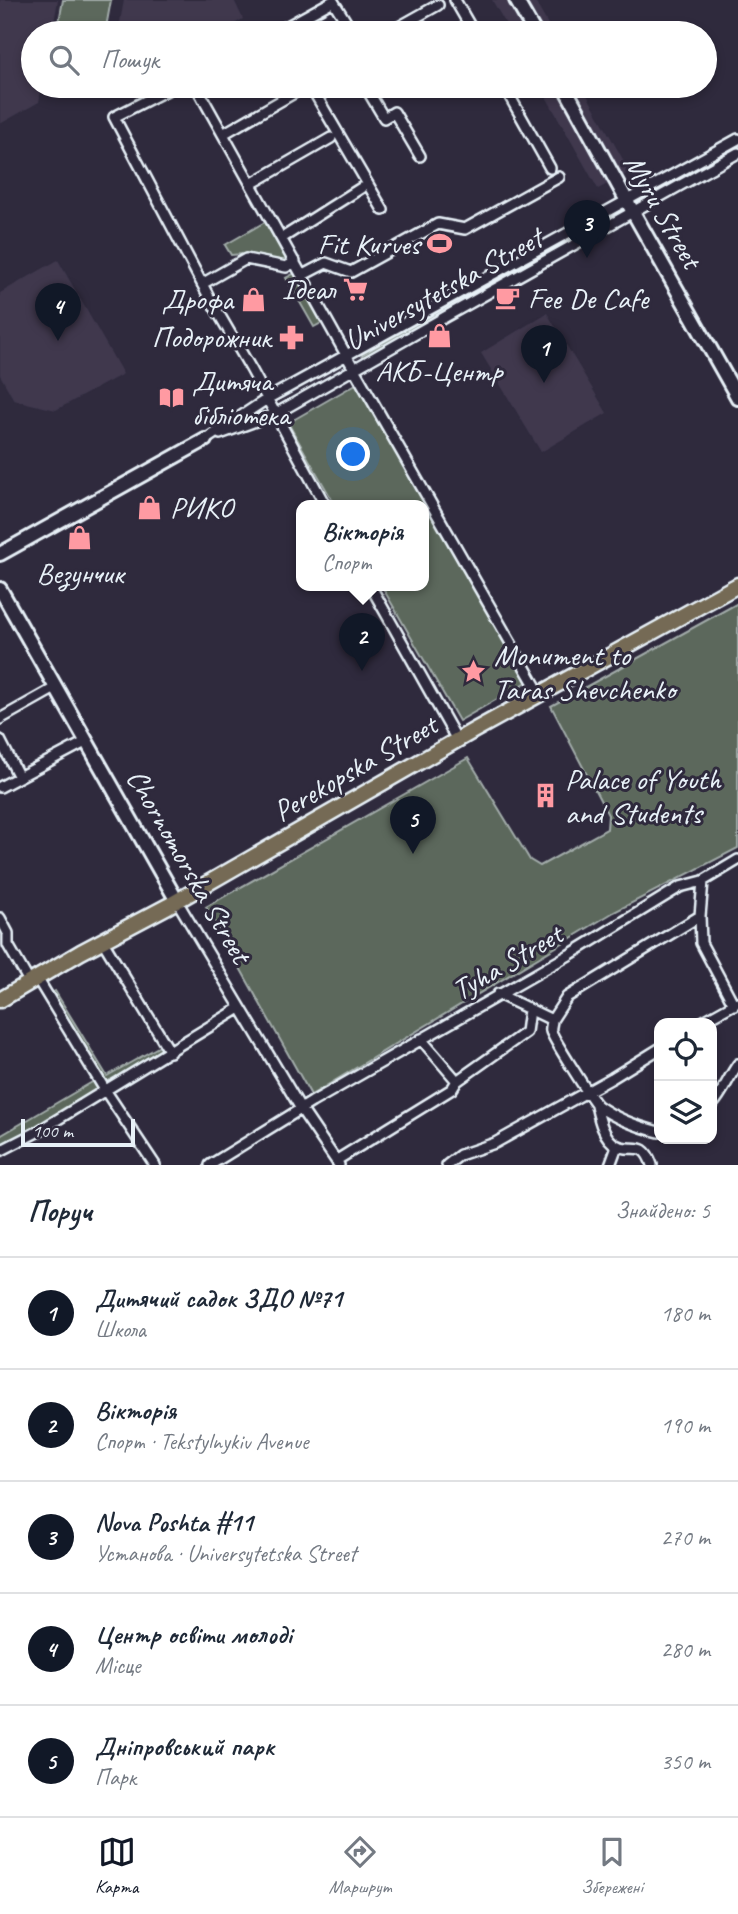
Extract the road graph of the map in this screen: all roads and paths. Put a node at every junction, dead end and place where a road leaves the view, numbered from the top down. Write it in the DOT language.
graph roads {
  1 [pos="455,0"];
  2 [pos="516,0"];
  3 [pos="438,5"];
  4 [pos="297,21"];
  5 [pos="346,21"];
  6 [pos="409,21"];
  7 [pos="467,21"];
  8 [pos="527,21"];
  9 [pos="151,98"];
  10 [pos="203,98"];
  11 [pos="285,98"];
  12 [pos="318,98"];
  13 [pos="372,98"];
  14 [pos="511,98"];
  15 [pos="571,98"];
  16 [pos="223,134"];
  17 [pos="331,138"];
  18 [pos="738,139"];
  19 [pos="738,153"];
  20 [pos="420,156"];
  21 [pos="550,168"];
  22 [pos="559,177"];
  23 [pos="251,184"];
  24 [pos="361,188"];
  25 [pos="630,207"];
  26 [pos="383,210"];
  27 [pos="282,238"];
  28 [pos="295,262"];
  29 [pos="303,275"];
  30 [pos="202,284"];
  31 [pos="346,356"];
  32 [pos="354,369"];
  33 [pos="738,398"];
  34 [pos="267,399"];
  35 [pos="275,414"];
  36 [pos="205,440"];
  37 [pos="322,500"];
  38 [pos="428,500"];
  39 [pos="429,501"];
  40 [pos="0,554"];
  41 [pos="738,585"];
  42 [pos="0,590"];
  43 [pos="373,591"];
  44 [pos="55,688"];
  45 [pos="540,694"];
  46 [pos="0,719"];
  47 [pos="0,740"];
  48 [pos="457,740"];
  49 [pos="88,741"];
  50 [pos="19,776"];
  51 [pos="0,787"];
  52 [pos="738,860"];
  53 [pos="703,881"];
  54 [pos="177,901"];
  55 [pos="700,915"];
  56 [pos="0,918"];
  57 [pos="102,940"];
  58 [pos="33,980"];
  59 [pos="498,994"];
  60 [pos="0,1000"];
  61 [pos="736,1004"];
  62 [pos="240,1008"];
  63 [pos="529,1010"];
  64 [pos="709,1018"];
  65 [pos="552,1020"];
  66 [pos="421,1039"];
  67 [pos="170,1052"];
  68 [pos="654,1052"];
  69 [pos="738,1064"];
  70 [pos="457,1081"];
  71 [pos="105,1090"];
  72 [pos="586,1092"];
  73 [pos="717,1100"];
  74 [pos="596,1105"];
  75 [pos="301,1110"];
  76 [pos="654,1131"];
  77 [pos="617,1146"];
  78 [pos="0,1151"];
  79 [pos="338,1163"];
  80 [pos="155,1165"];
  81 [pos="210,1165"];
  82 [pos="447,1165"];
  83 [pos="610,1165"];
  84 [pos="652,1165"];
  1 -- 7 [label="street"];
  2 -- 8 [label="street"];
  3 -- 6 [label="street"];
  4 -- 5 [label="street"];
  9 -- 30 [label="street"];
  10 -- 16 [label="street"];
  11 -- 16 [label="street"];
  12 -- 26 [label="street"];
  13 -- 20 [label="street"];
  14 -- 21 [label="street"];
  15 -- 25 [label="street, Myru Street"];
  16 -- 23 [label="street"];
  17 -- 23 [label="street"];
  18 -- 25 [label="street, Universytetska Street"];
  19 -- 25 [label="street, Universytetska Street"];
  22 -- 29 [label="street"];
  23 -- 27 [label="street"];
  24 -- 27 [label="street"];
  25 -- 31 [label="street, Universytetska Street"];
  25 -- 32 [label="street, Universytetska Street"];
  25 -- 33 [label="street, Myru Street"];
  27 -- 28 [label="street"];
  28 -- 29 [label="street"];
  28 -- 30 [label="street"];
  29 -- 31 [label="street"];
  30 -- 34 [label="street"];
  31 -- 32 [label="street"];
  31 -- 34 [label="street, Universytetska Street"];
  32 -- 35 [label="street, Universytetska Street"];
  32 -- 38 [label="street"];
  34 -- 35 [label="street"];
  34 -- 36 [label="street, Universytetska Street"];
  35 -- 36 [label="street, Universytetska Street"];
  35 -- 37 [label="street"];
  36 -- 40 [label="street, Universytetska Street"];
  39 -- 45 [label="street"];
  41 -- 45 [label="main road, Perekopska Street"];
  42 -- 44 [label="street, Chornomorska Street"];
  43 -- 48 [label="street"];
  44 -- 46 [label="street"];
  44 -- 49 [label="street, Chornomorska Street"];
  45 -- 48 [label="main road, Perekopska Street"];
  47 -- 50 [label="street"];
  48 -- 54 [label="main road, Perekopska Street"];
  49 -- 50 [label="street"];
  49 -- 54 [label="street, Chornomorska Street"];
  50 -- 51 [label="street"];
  52 -- 53 [label="street, Tyha Street"];
  53 -- 55 [label="street"];
  53 -- 59 [label="street, Tyha Street"];
  54 -- 57 [label="main road, Perekopska Street"];
  54 -- 62 [label="street, Chornomorska Street"];
  55 -- 61 [label="street"];
  55 -- 65 [label="street, Tyha Street"];
  56 -- 58 [label="street"];
  57 -- 58 [label="main road, Perekopska Street"];
  57 -- 67 [label="street"];
  58 -- 60 [label="main road, Perekopska Street"];
  58 -- 71 [label="street"];
  59 -- 63 [label="street"];
  59 -- 66 [label="street, Tyha Street"];
  61 -- 64 [label="street"];
  62 -- 67 [label="street"];
  62 -- 75 [label="street, Chornomorska Street"];
  63 -- 65 [label="street"];
  63 -- 70 [label="street, Tyha Street"];
  65 -- 72 [label="street"];
  66 -- 70 [label="street"];
  66 -- 75 [label="street, Tyha Street"];
  67 -- 71 [label="street"];
  68 -- 72 [label="street"];
  69 -- 73 [label="street"];
  70 -- 79 [label="street, Tyha Street"];
  71 -- 78 [label="street"];
  71 -- 80 [label="street"];
  72 -- 74 [label="street"];
  72 -- 82 [label="street"];
  74 -- 76 [label="street"];
  74 -- 77 [label="street"];
  75 -- 79 [label="street, Chornomorska Street"];
  75 -- 81 [label="street, Tyha Street"];
  77 -- 83 [label="street"];
  77 -- 84 [label="street"];
}
